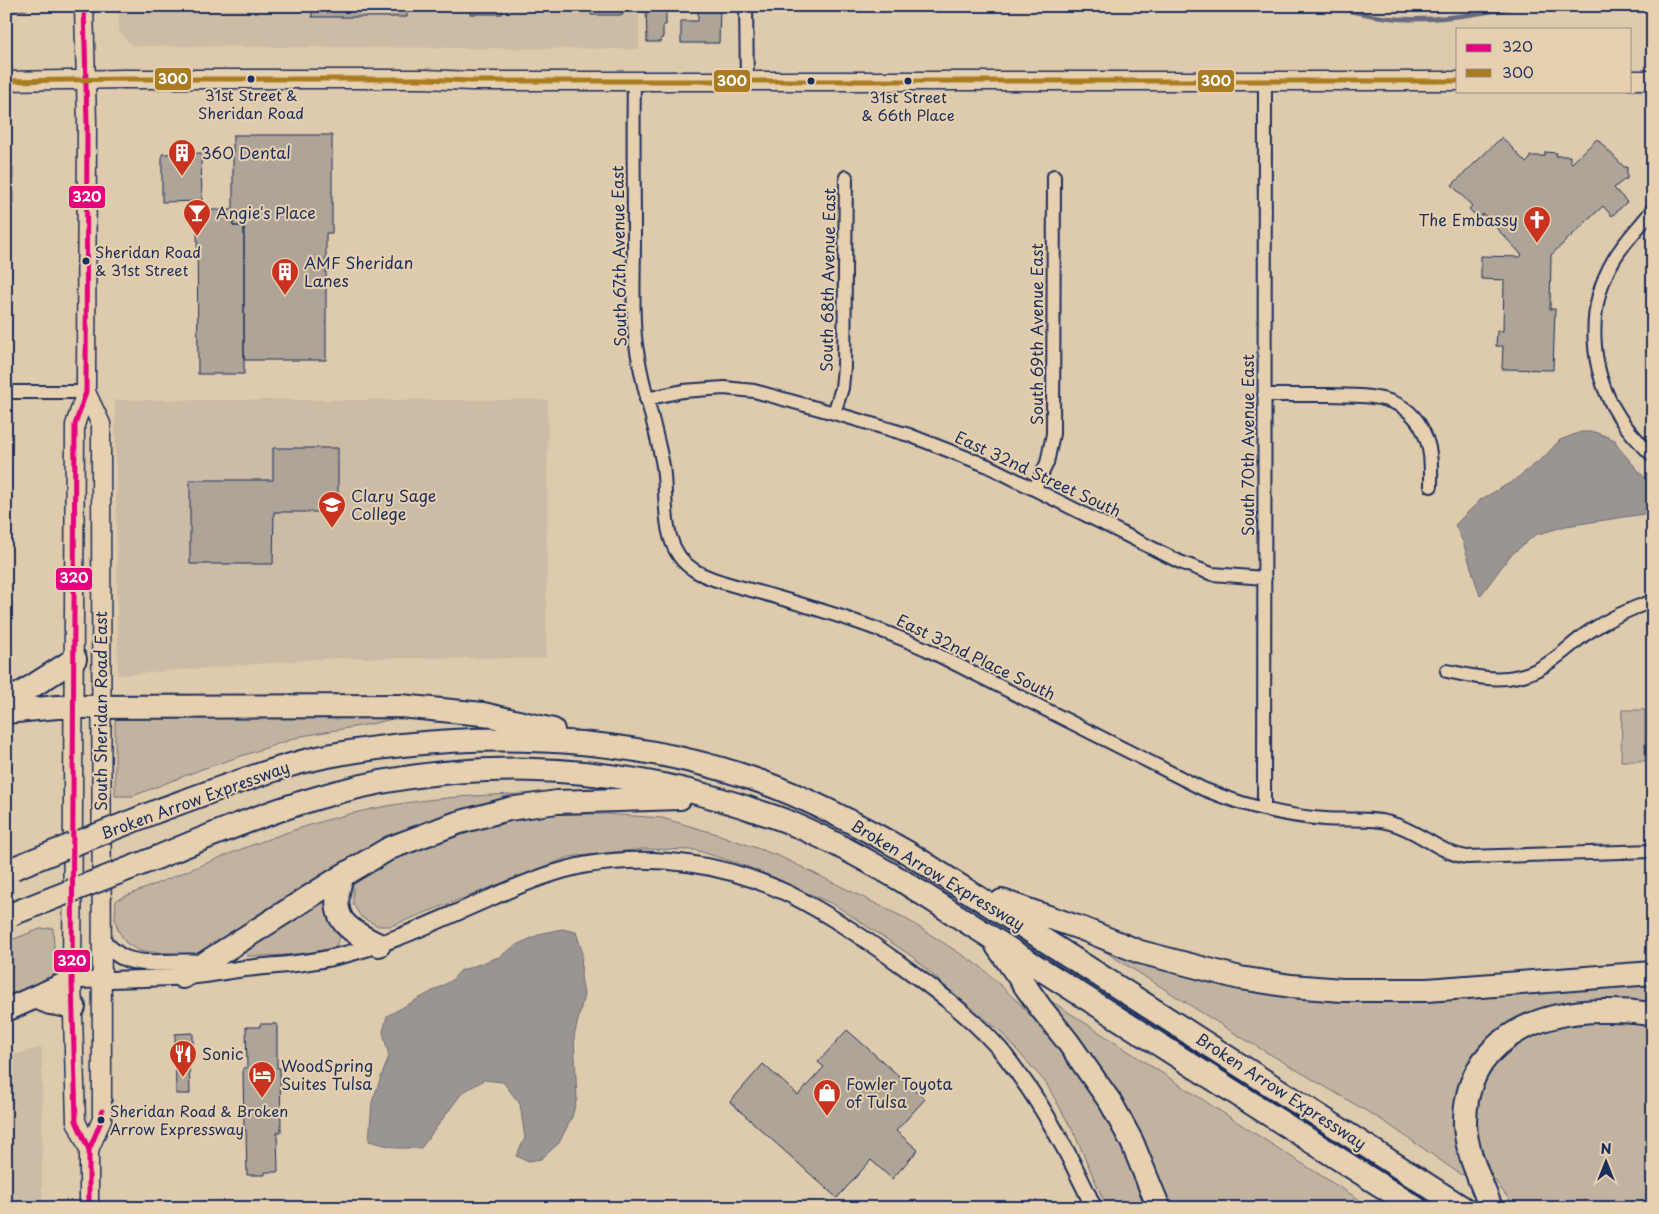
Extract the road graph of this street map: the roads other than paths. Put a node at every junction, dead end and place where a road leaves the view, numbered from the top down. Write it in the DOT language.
graph roads {
  1 [pos="84,6"];
  2 [pos="746,6"];
  3 [pos="86,80"];
  4 [pos="634,80"];
  5 [pos="747,80"];
  6 [pos="1632,80"];
  7 [pos="1653,80"];
  8 [pos="6,81"];
  9 [pos="1456,81"];
  10 [pos="1265,82"];
  11 [pos="1054,176"];
  12 [pos="846,177"];
  13 [pos="1653,209"];
  14 [pos="6,392"];
  15 [pos="86,392"];
  16 [pos="1264,394"];
  17 [pos="646,399"];
  18 [pos="834,412"];
  19 [pos="1653,456"];
  20 [pos="1431,486"];
  21 [pos="1035,488"];
  22 [pos="674,548"];
  23 [pos="1265,578"];
  24 [pos="1653,601"];
  25 [pos="75,659"];
  26 [pos="1447,671"];
  27 [pos="6,703"];
  28 [pos="73,708"];
  29 [pos="101,708"];
  30 [pos="6,712"];
  31 [pos="661,755"];
  32 [pos="714,797"];
  33 [pos="1264,809"];
  34 [pos="1653,850"];
  35 [pos="10,870"];
  36 [pos="342,876"];
  37 [pos="965,888"];
  38 [pos="9,915"];
  39 [pos="991,937"];
  40 [pos="101,940"];
  41 [pos="379,945"];
  42 [pos="204,962"];
  43 [pos="232,970"];
  44 [pos="1653,973"];
  45 [pos="182,977"];
  46 [pos="102,979"];
  47 [pos="72,981"];
  48 [pos="38,998"];
  49 [pos="74,1007"];
  50 [pos="6,1010"];
  51 [pos="1653,1015"];
  52 [pos="89,1150"];
  53 [pos="90,1208"];
  54 [pos="1094,1208"];
  55 [pos="1159,1208"];
  56 [pos="1416,1208"];
  57 [pos="1463,1208"];
  58 [pos="1490,1208"];
  1 -- 3 [label="main road, South Sheridan Road East"];
  2 -- 5 [label="street"];
  3 -- 4 [label="main road"];
  3 -- 8 [label="main road"];
  3 -- 15 [label="main road, South Sheridan Road East"];
  4 -- 5 [label="main road"];
  4 -- 17 [label="street, South 67th Avenue East"];
  5 -- 10 [label="main road"];
  6 -- 7 [label="main road"];
  9 -- 10 [label="main road"];
  10 -- 16 [label="street, South 70th Avenue East"];
  11 -- 21 [label="street, South 69th Avenue East"];
  12 -- 18 [label="street, South 68th Avenue East"];
  13 -- 19 [label="street"];
  14 -- 15 [label="street"];
  15 -- 25 [label="main road, South Sheridan Road East"];
  15 -- 29 [label="main road, South Sheridan Road East"];
  16 -- 20 [label="street"];
  16 -- 23 [label="street, South 70th Avenue East"];
  17 -- 18 [label="street, East 32nd Street South"];
  17 -- 22 [label="street, South 67th Avenue East"];
  18 -- 21 [label="street, East 32nd Street South"];
  21 -- 23 [label="street, East 32nd Street South"];
  22 -- 33 [label="street, East 32nd Place South"];
  23 -- 33 [label="street, South 70th Avenue East"];
  24 -- 26 [label="street"];
  25 -- 27 [label="highway"];
  25 -- 28 [label="main road, South Sheridan Road East"];
  28 -- 29 [label="highway"];
  28 -- 30 [label="highway"];
  28 -- 47 [label="main road, South Sheridan Road East"];
  29 -- 31 [label="highway"];
  29 -- 40 [label="main road, South Sheridan Road East"];
  31 -- 35 [label="highway, Broken Arrow Expressway, bridge"];
  31 -- 37 [label="highway, Broken Arrow Expressway"];
  32 -- 36 [label="highway"];
  32 -- 38 [label="highway, Broken Arrow Expressway, bridge"];
  32 -- 39 [label="highway, Broken Arrow Expressway"];
  33 -- 34 [label="street, East 32nd Place South"];
  36 -- 41 [label="highway"];
  36 -- 42 [label="highway"];
  37 -- 44 [label="highway"];
  37 -- 57 [label="highway, Broken Arrow Expressway"];
  39 -- 55 [label="highway"];
  39 -- 56 [label="highway, Broken Arrow Expressway"];
  40 -- 42 [label="street"];
  40 -- 46 [label="main road, South Sheridan Road East"];
  41 -- 43 [label="street"];
  41 -- 54 [label="street"];
  42 -- 43 [label="street"];
  42 -- 45 [label="highway"];
  43 -- 45 [label="street"];
  45 -- 46 [label="street"];
  46 -- 47 [label="street"];
  46 -- 52 [label="main road, South Sheridan Road East"];
  47 -- 48 [label="highway"];
  47 -- 49 [label="main road, South Sheridan Road East"];
  48 -- 49 [label="highway"];
  48 -- 50 [label="highway"];
  49 -- 52 [label="main road, South Sheridan Road East"];
  51 -- 58 [label="highway"];
  52 -- 53 [label="main road, South Sheridan Road East"];
}
